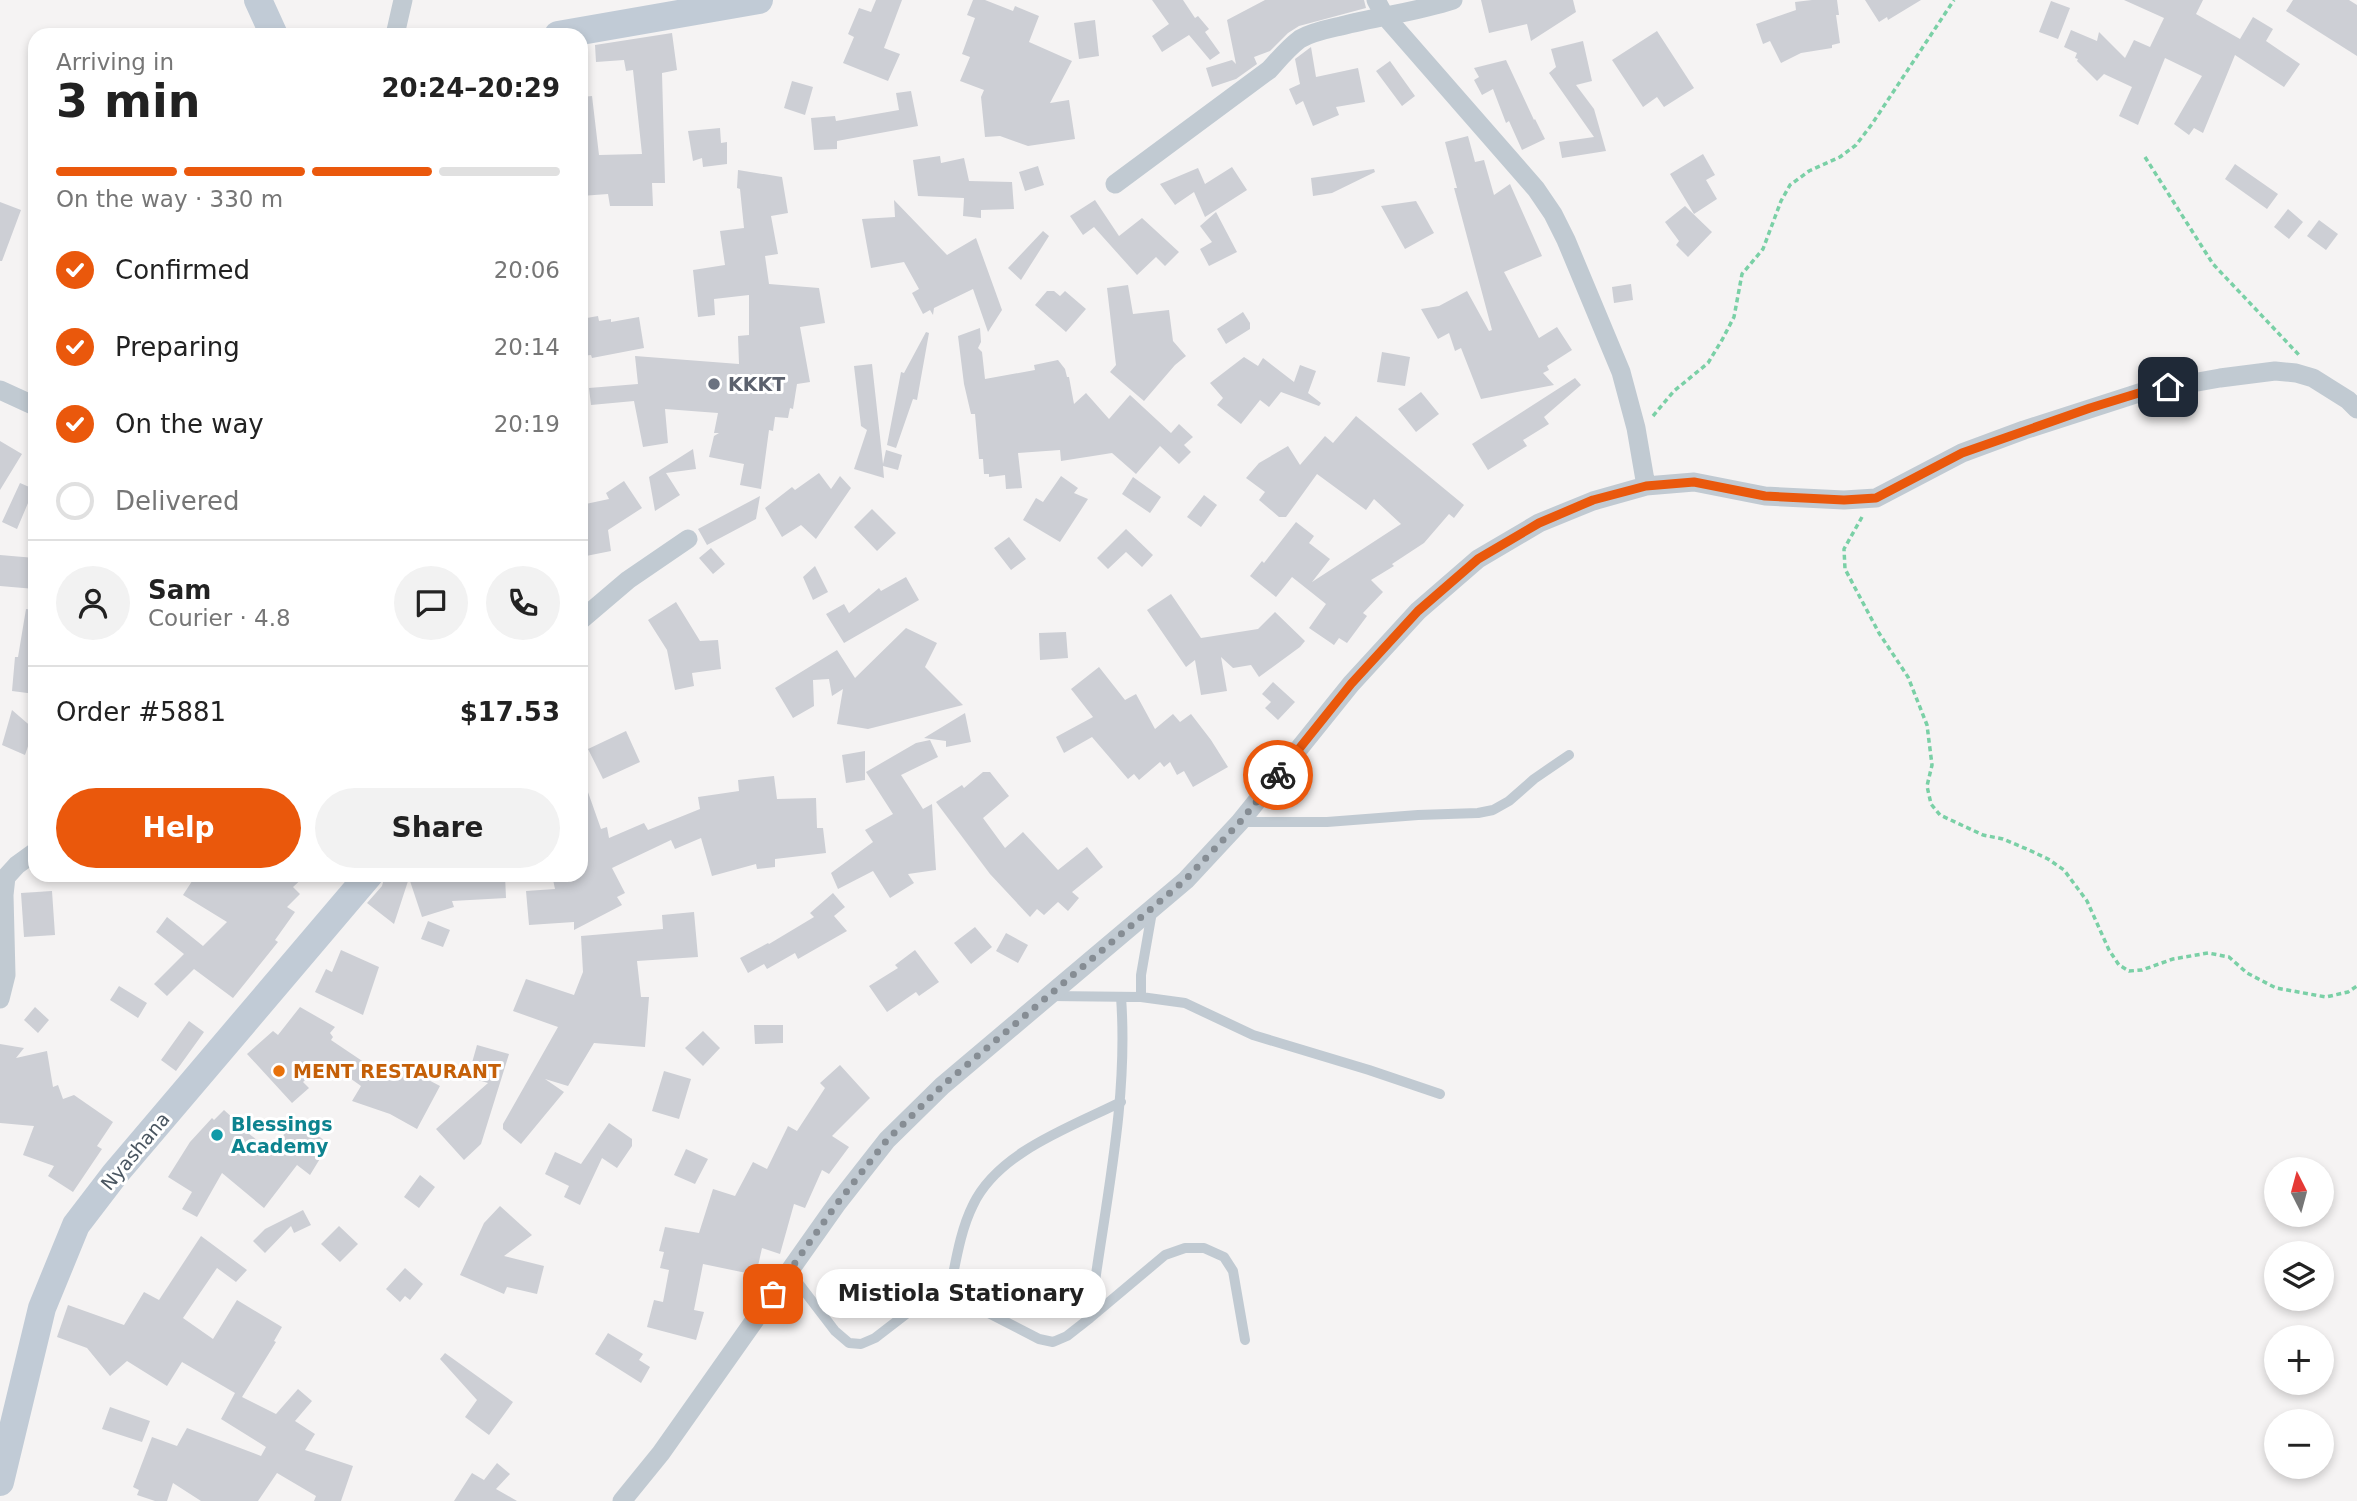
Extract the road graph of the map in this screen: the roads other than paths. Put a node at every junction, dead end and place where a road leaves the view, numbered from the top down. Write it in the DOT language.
graph roads {
  1 [pos="258,0"];
  2 [pos="403,0"];
  3 [pos="759,0"];
  4 [pos="1453,0"];
  5 [pos="1380,8"];
  6 [pos="271,28"];
  7 [pos="397,28"];
  8 [pos="588,30"];
  9 [pos="1115,184"];
  10 [pos="0,390"];
  11 [pos="28,403"];
  12 [pos="2357,409"];
  13 [pos="1646,486"];
  14 [pos="688,539"];
  15 [pos="588,614"];
  16 [pos="1569,755"];
  17 [pos="1240,822"];
  18 [pos="28,857"];
  19 [pos="363,882"];
  20 [pos="1153,908"];
  21 [pos="1049,996"];
  22 [pos="1121,997"];
  23 [pos="1141,998"];
  24 [pos="0,999"];
  25 [pos="1440,1094"];
  26 [pos="1121,1102"];
  27 [pos="789,1271"];
  28 [pos="948,1299"];
  29 [pos="1090,1318"];
  30 [pos="1245,1340"];
  31 [pos="0,1482"];
  32 [pos="622,1501"];
  1 -- 6 [label="street"];
  2 -- 7 [label="street"];
  3 -- 8 [label="street"];
  4 -- 5 [label="street"];
  5 -- 9 [label="street"];
  5 -- 13 [label="street"];
  10 -- 11 [label="street"];
  12 -- 13 [label="street"];
  13 -- 17 [label="street"];
  14 -- 15 [label="street"];
  16 -- 17 [label="lane"];
  17 -- 20 [label="street"];
  18 -- 24 [label="street"];
  19 -- 31 [label="street, Nyashana"];
  20 -- 21 [label="street"];
  20 -- 23 [label="lane"];
  21 -- 22 [label="lane"];
  21 -- 27 [label="street"];
  22 -- 23 [label="lane"];
  22 -- 26 [label="lane"];
  23 -- 25 [label="lane"];
  26 -- 28 [label="lane"];
  26 -- 29 [label="lane"];
  27 -- 28 [label="lane"];
  27 -- 32 [label="street"];
  28 -- 29 [label="lane"];
  29 -- 30 [label="lane"];
}
